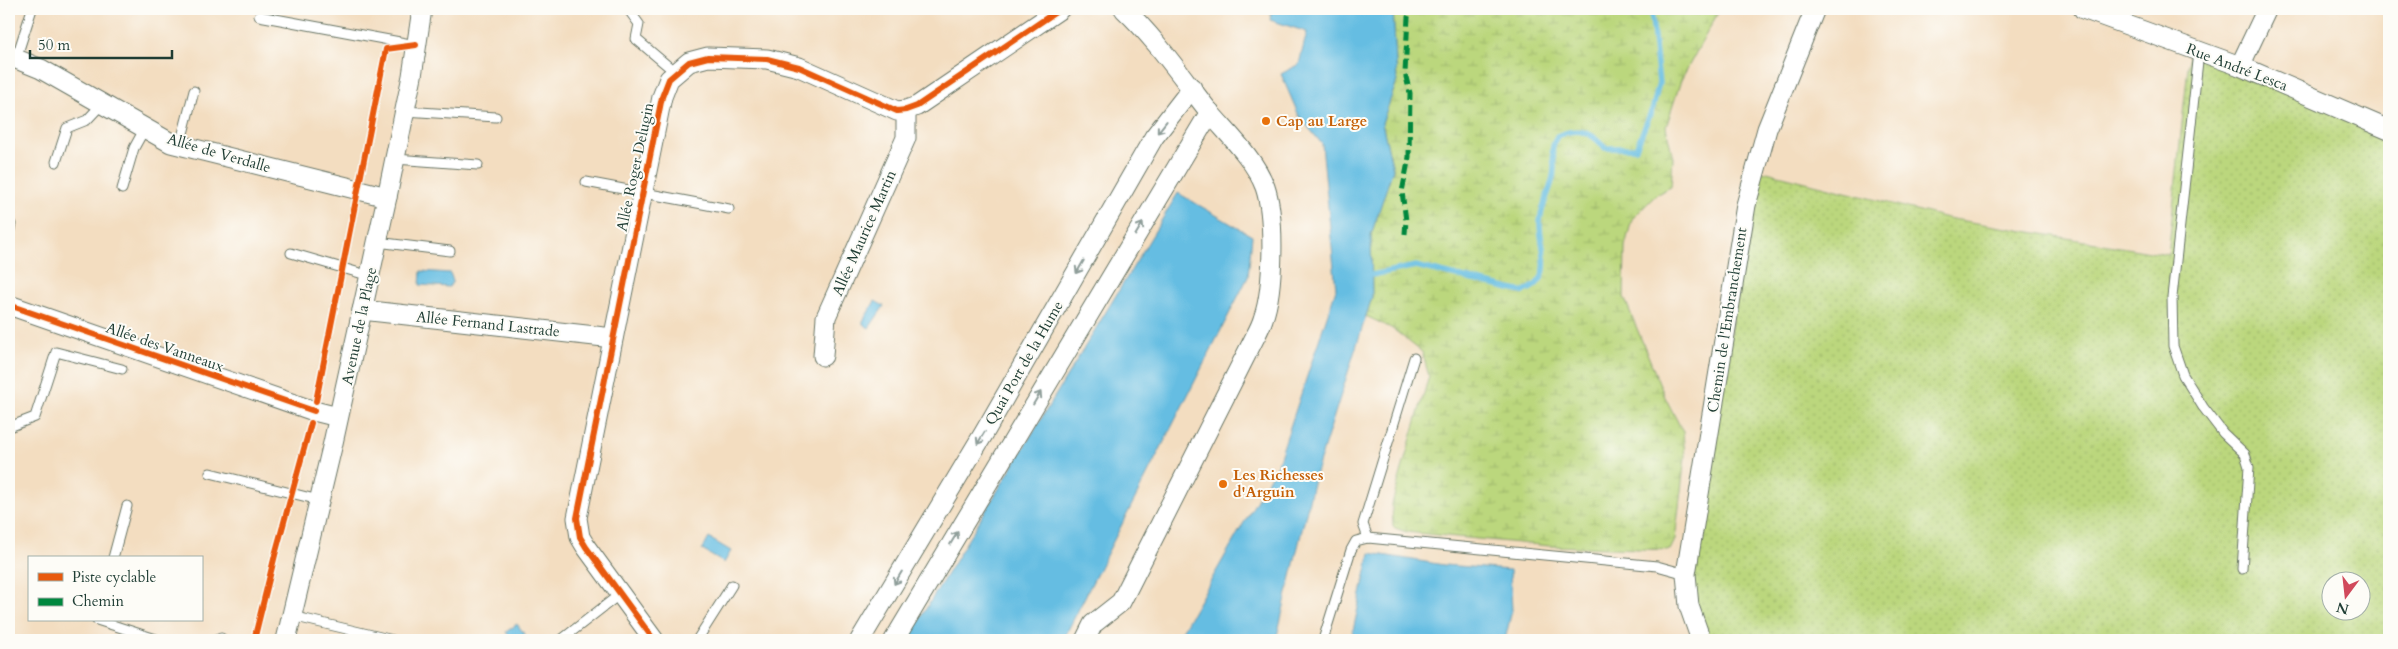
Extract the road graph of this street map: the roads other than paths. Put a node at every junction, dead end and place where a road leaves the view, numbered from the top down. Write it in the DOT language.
graph roads {
  1 [pos="32,9"];
  2 [pos="422,9"];
  3 [pos="628,9"];
  4 [pos="1060,9"];
  5 [pos="1124,9"];
  6 [pos="1816,9"];
  7 [pos="2083,9"];
  8 [pos="2267,9"];
  9 [pos="259,16"];
  10 [pos="416,45"];
  11 [pos="2199,52"];
  12 [pos="13,57"];
  13 [pos="2240,66"];
  14 [pos="675,72"];
  15 [pos="1192,88"];
  16 [pos="194,91"];
  17 [pos="102,104"];
  18 [pos="906,110"];
  19 [pos="405,111"];
  20 [pos="496,117"];
  21 [pos="1214,117"];
  22 [pos="145,128"];
  23 [pos="2389,130"];
  24 [pos="180,145"];
  25 [pos="395,159"];
  26 [pos="56,162"];
  27 [pos="478,165"];
  28 [pos="586,182"];
  29 [pos="122,189"];
  30 [pos="643,192"];
  31 [pos="387,197"];
  32 [pos="729,209"];
  33 [pos="11,224"];
  34 [pos="9,234"];
  35 [pos="377,242"];
  36 [pos="450,251"];
  37 [pos="291,252"];
  38 [pos="370,276"];
  39 [pos="9,305"];
  40 [pos="362,310"];
  41 [pos="613,338"];
  42 [pos="823,356"];
  43 [pos="1414,358"];
  44 [pos="122,369"];
  45 [pos="338,417"];
  46 [pos="9,427"];
  47 [pos="210,473"];
  48 [pos="320,500"];
  49 [pos="127,506"];
  50 [pos="1368,538"];
  51 [pos="113,556"];
  52 [pos="2242,569"];
  53 [pos="1686,574"];
  54 [pos="732,585"];
  55 [pos="620,594"];
  56 [pos="292,616"];
  57 [pos="103,622"];
  58 [pos="159,640"];
  59 [pos="216,640"];
  60 [pos="223,640"];
  61 [pos="286,640"];
  62 [pos="392,640"];
  63 [pos="561,640"];
  64 [pos="654,640"];
  65 [pos="697,640"];
  66 [pos="860,640"];
  67 [pos="894,640"];
  68 [pos="1085,640"];
  69 [pos="1323,640"];
  70 [pos="1701,640"];
  1 -- 12 [label="lane"];
  2 -- 10 [label="street, Avenue de la Plage"];
  3 -- 14 [label="lane"];
  4 -- 18 [label="street"];
  5 -- 15 [label="street"];
  6 -- 53 [label="street, Chemin de l'Embranchement"];
  7 -- 11 [label="street, Rue André Lesca"];
  8 -- 13 [label="street"];
  9 -- 10 [label="lane"];
  10 -- 19 [label="street, Avenue de la Plage"];
  11 -- 13 [label="street, Rue André Lesca"];
  11 -- 52 [label="lane"];
  12 -- 17 [label="street, Allée de Verdalle"];
  13 -- 23 [label="street, Rue André Lesca"];
  14 -- 18 [label="street"];
  14 -- 30 [label="street, Allée Roger Delugin"];
  15 -- 21 [label="street"];
  15 -- 66 [label="street, Quai Port de la Hume, one-way"];
  16 -- 24 [label="lane"];
  17 -- 22 [label="street, Allée de Verdalle"];
  17 -- 26 [label="lane"];
  18 -- 42 [label="street, Allée Maurice Martin"];
  19 -- 20 [label="lane"];
  19 -- 25 [label="street, Avenue de la Plage"];
  67 -- 21 [label="street, Quai Port de la Hume, one-way"];
  21 -- 68 [label="street"];
  22 -- 24 [label="street, Allée de Verdalle"];
  22 -- 29 [label="lane"];
  24 -- 31 [label="street, Allée de Verdalle"];
  25 -- 27 [label="lane"];
  25 -- 31 [label="street, Avenue de la Plage"];
  28 -- 30 [label="lane"];
  30 -- 32 [label="lane"];
  30 -- 41 [label="street, Allée Roger Delugin"];
  31 -- 35 [label="street, Avenue de la Plage"];
  33 -- 34 [label="lane"];
  35 -- 36 [label="lane"];
  35 -- 38 [label="street, Avenue de la Plage"];
  37 -- 38 [label="lane"];
  38 -- 40 [label="street, Avenue de la Plage"];
  39 -- 45 [label="street, Allée des Vanneaux"];
  40 -- 41 [label="street, Allée Fernand Lastrade"];
  40 -- 45 [label="street, Avenue de la Plage"];
  41 -- 55 [label="street, Allée Roger Delugin"];
  43 -- 50 [label="lane"];
  44 -- 46 [label="lane"];
  45 -- 48 [label="street, Avenue de la Plage"];
  47 -- 48 [label="lane"];
  48 -- 56 [label="street, Avenue de la Plage"];
  49 -- 51 [label="lane"];
  50 -- 53 [label="lane"];
  50 -- 69 [label="lane"];
  53 -- 70 [label="street, Chemin de l'Embranchement"];
  54 -- 65 [label="lane"];
  55 -- 63 [label="lane"];
  55 -- 64 [label="street, Allée Roger Delugin"];
  56 -- 61 [label="street, Avenue de la Plage"];
  56 -- 62 [label="lane"];
  57 -- 58 [label="lane"];
  59 -- 60 [label="lane"];
}
